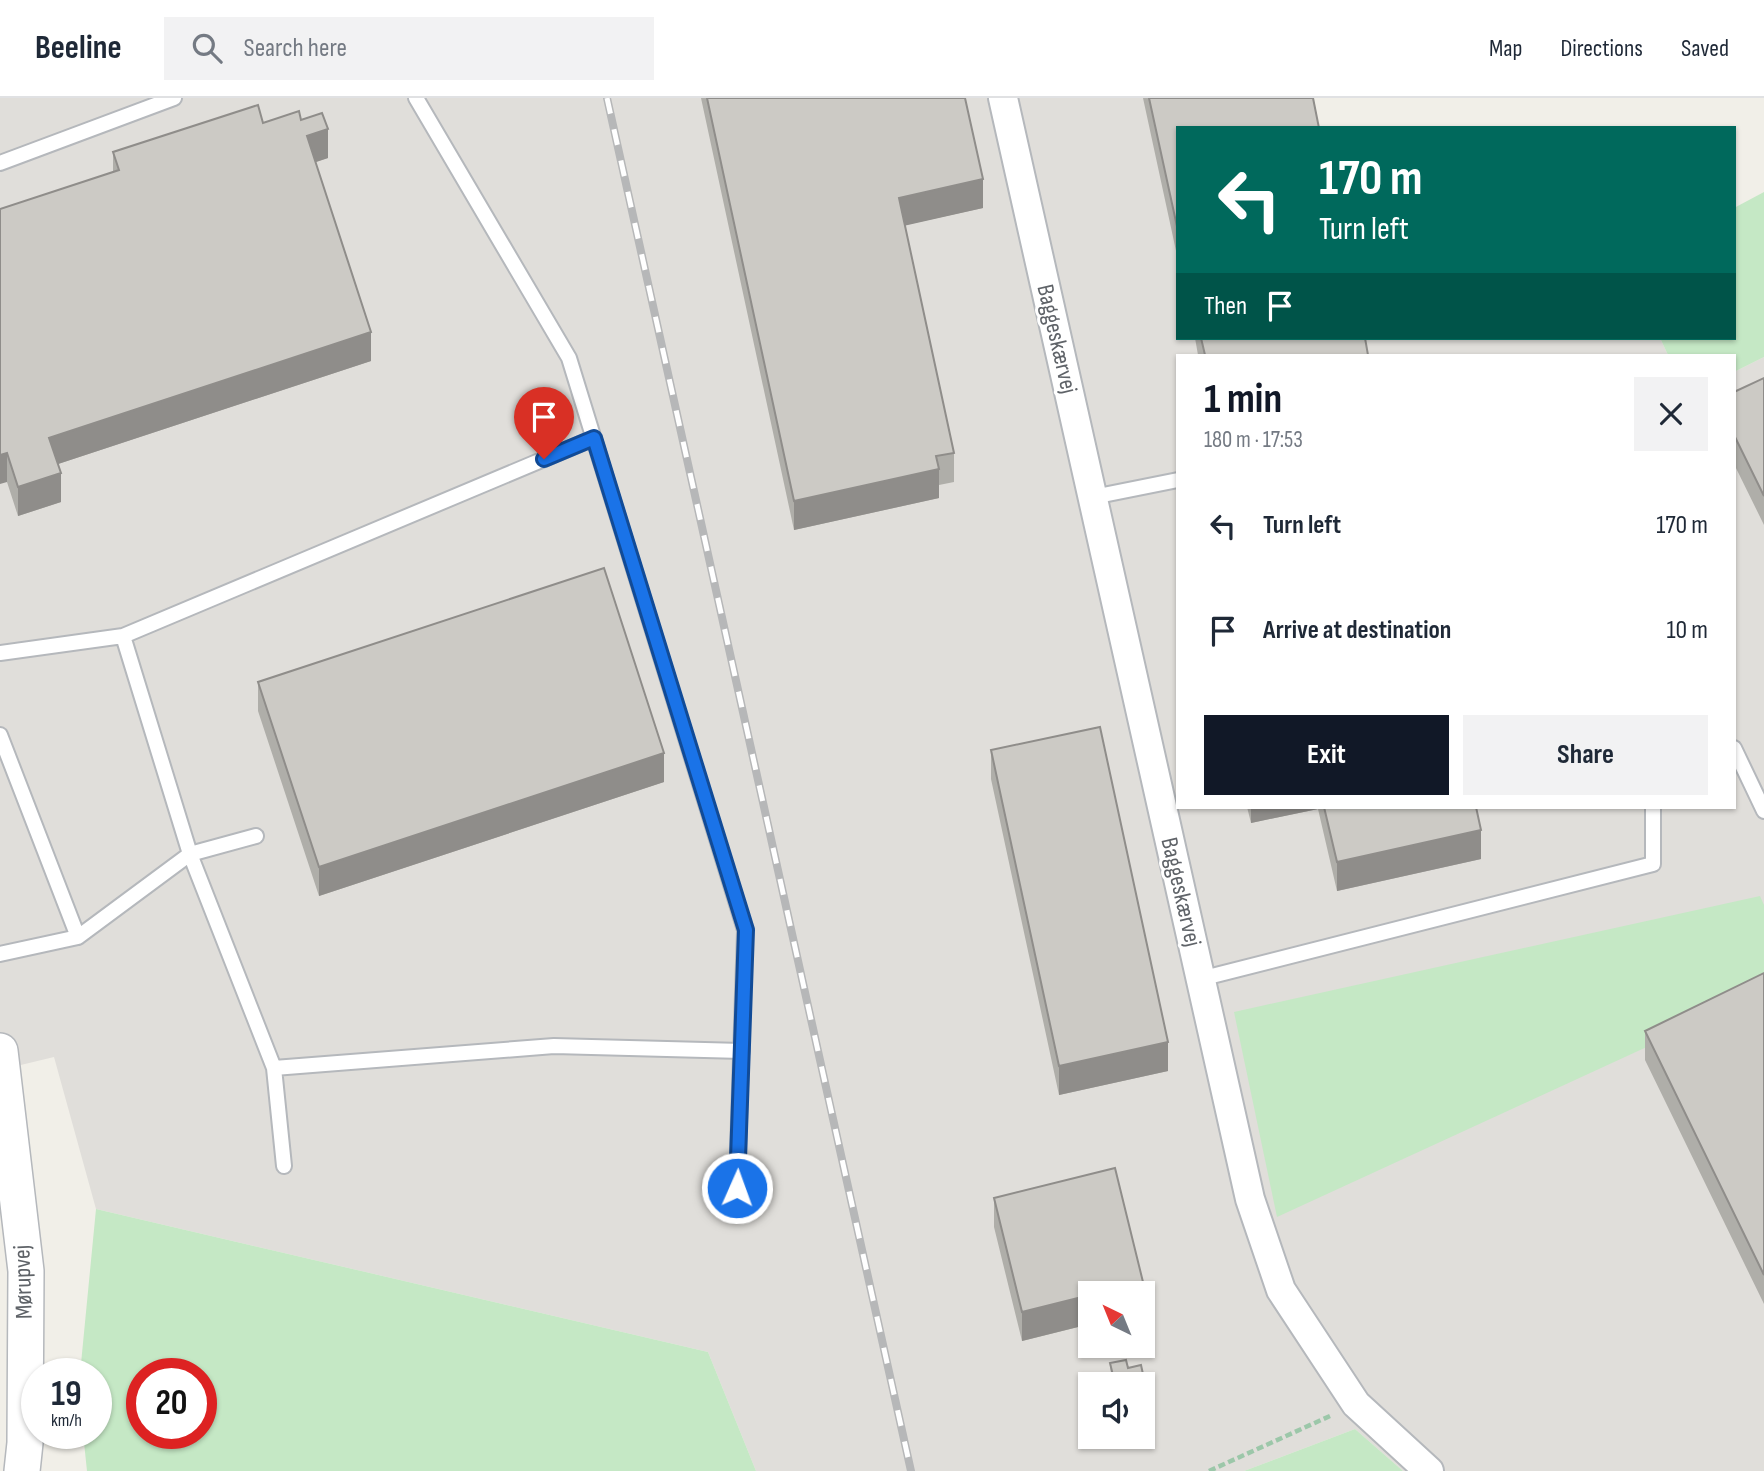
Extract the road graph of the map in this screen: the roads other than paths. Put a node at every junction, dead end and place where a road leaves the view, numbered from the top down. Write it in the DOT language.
graph roads {
  1 [pos="174,98"];
  2 [pos="416,98"];
  3 [pos="1003,98"];
  4 [pos="0,163"];
  5 [pos="594,438"];
  6 [pos="1176,480"];
  7 [pos="1093,497"];
  8 [pos="123,636"];
  9 [pos="0,653"];
  10 [pos="0,735"];
  11 [pos="1736,752"];
  12 [pos="1653,809"];
  13 [pos="1764,811"];
  14 [pos="256,836"];
  15 [pos="190,854"];
  16 [pos="78,937"];
  17 [pos="0,954"];
  18 [pos="1200,979"];
  19 [pos="0,1051"];
  20 [pos="742,1051"];
  21 [pos="274,1068"];
  22 [pos="284,1166"];
  23 [pos="736,1215"];
  24 [pos="22,1471"];
  25 [pos="1429,1471"];
  1 -- 4 [label="lane"];
  2 -- 5 [label="lane"];
  3 -- 7 [label="street, Baggeskærvej"];
  5 -- 8 [label="lane"];
  5 -- 20 [label="lane"];
  6 -- 7 [label="lane"];
  7 -- 18 [label="street, Baggeskærvej"];
  8 -- 9 [label="lane"];
  8 -- 15 [label="lane"];
  10 -- 16 [label="lane"];
  11 -- 13 [label="lane"];
  12 -- 18 [label="lane"];
  14 -- 15 [label="lane"];
  15 -- 16 [label="lane"];
  15 -- 21 [label="lane"];
  16 -- 17 [label="lane"];
  18 -- 25 [label="street, Baggeskærvej"];
  19 -- 24 [label="street, Mørupvej"];
  20 -- 21 [label="lane"];
  20 -- 23 [label="lane"];
  21 -- 22 [label="lane"];
}
